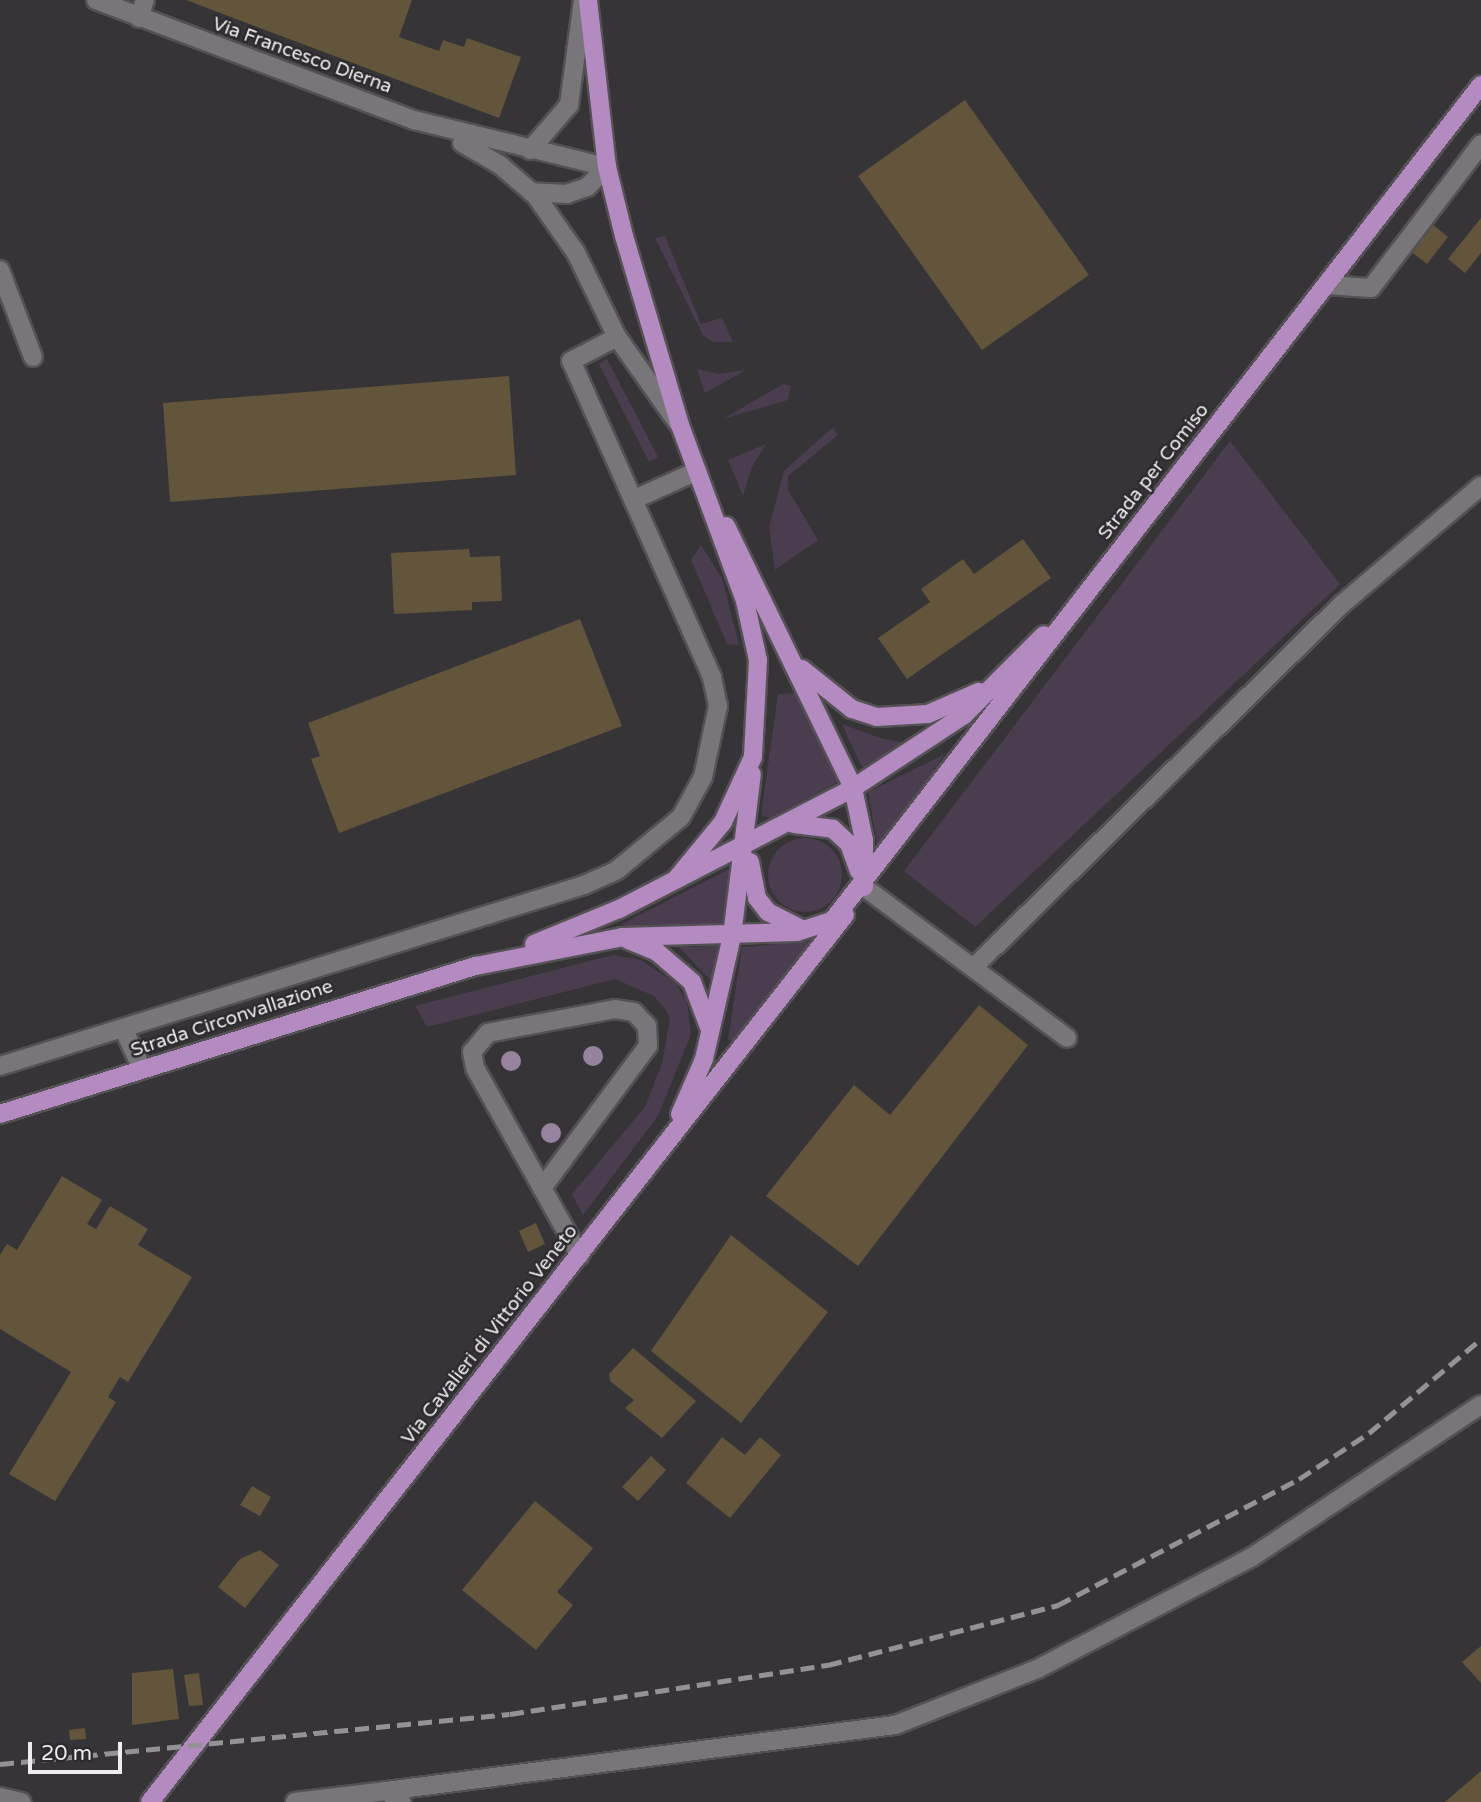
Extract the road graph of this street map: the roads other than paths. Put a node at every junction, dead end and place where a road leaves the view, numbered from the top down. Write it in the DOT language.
graph roads {
  1 [pos="96,0"];
  2 [pos="145,0"];
  3 [pos="585,0"];
  4 [pos="139,18"];
  5 [pos="1481,85"];
  6 [pos="414,120"];
  7 [pos="1481,144"];
  8 [pos="530,150"];
  9 [pos="607,167"];
  10 [pos="531,192"];
  11 [pos="0,272"];
  12 [pos="1326,285"];
  13 [pos="617,337"];
  14 [pos="33,357"];
  15 [pos="680,425"];
  16 [pos="697,471"];
  17 [pos="1481,486"];
  18 [pos="635,499"];
  19 [pos="1089,591"];
  20 [pos="794,662"];
  21 [pos="999,680"];
  22 [pos="752,757"];
  23 [pos="853,788"];
  24 [pos="788,825"];
  25 [pos="748,845"];
  26 [pos="676,879"];
  27 [pos="862,890"];
  28 [pos="817,926"];
  29 [pos="732,936"];
  30 [pos="622,937"];
  31 [pos="476,966"];
  32 [pos="973,968"];
  33 [pos="123,1028"];
  34 [pos="711,1033"];
  35 [pos="1067,1038"];
  36 [pos="0,1066"];
  37 [pos="142,1069"];
  38 [pos="0,1114"];
  39 [pos="659,1155"];
  40 [pos="542,1188"];
  41 [pos="580,1256"];
  42 [pos="1481,1405"];
  43 [pos="386,1791"];
  44 [pos="0,1797"];
  45 [pos="22,1802"];
  46 [pos="150,1802"];
  47 [pos="295,1802"];
  48 [pos="402,1802"];
  1 -- 4 [label="street, Via Francesco Dierna"];
  2 -- 4 [label="street"];
  3 -- 8 [label="street"];
  3 -- 9 [label="main road"];
  4 -- 6 [label="street, Via Francesco Dierna"];
  5 -- 12 [label="main road, Strada per Comiso"];
  6 -- 8 [label="street"];
  6 -- 10 [label="street"];
  7 -- 12 [label="street"];
  8 -- 9 [label="street"];
  9 -- 10 [label="street"];
  9 -- 15 [label="main road"];
  10 -- 13 [label="street"];
  11 -- 14 [label="street"];
  12 -- 19 [label="main road, Strada per Comiso"];
  13 -- 15 [label="street"];
  13 -- 18 [label="street"];
  15 -- 16 [label="main road"];
  16 -- 18 [label="street"];
  16 -- 20 [label="main road"];
  16 -- 22 [label="main road"];
  17 -- 32 [label="street"];
  18 -- 33 [label="street"];
  19 -- 21 [label="main road"];
  19 -- 27 [label="main road, Strada per Comiso"];
  20 -- 21 [label="main road"];
  20 -- 23 [label="main road"];
  21 -- 23 [label="main road"];
  22 -- 25 [label="main road"];
  22 -- 26 [label="main road"];
  23 -- 24 [label="main road"];
  23 -- 27 [label="main road"];
  24 -- 25 [label="main road"];
  24 -- 27 [label="main road"];
  25 -- 26 [label="main road"];
  25 -- 28 [label="main road"];
  25 -- 29 [label="main road"];
  26 -- 31 [label="main road"];
  27 -- 28 [label="main road"];
  27 -- 32 [label="street"];
  27 -- 39 [label="main road, Via Cavalieri di Vittorio Veneto"];
  28 -- 29 [label="main road"];
  29 -- 30 [label="main road"];
  29 -- 34 [label="main road"];
  30 -- 31 [label="main road"];
  30 -- 34 [label="main road"];
  31 -- 37 [label="main road, Strada Circonvallazione"];
  32 -- 35 [label="street"];
  33 -- 36 [label="street"];
  33 -- 37 [label="street"];
  34 -- 39 [label="main road"];
  37 -- 38 [label="main road, Strada Circonvallazione"];
  39 -- 41 [label="main road, Via Cavalieri di Vittorio Veneto"];
  40 -- 40 [label="street"];
  40 -- 41 [label="street"];
  41 -- 46 [label="main road, Via Cavalieri di Vittorio Veneto"];
  42 -- 43 [label="street"];
  43 -- 47 [label="street"];
  43 -- 48 [label="street"];
  44 -- 45 [label="street"];
}
